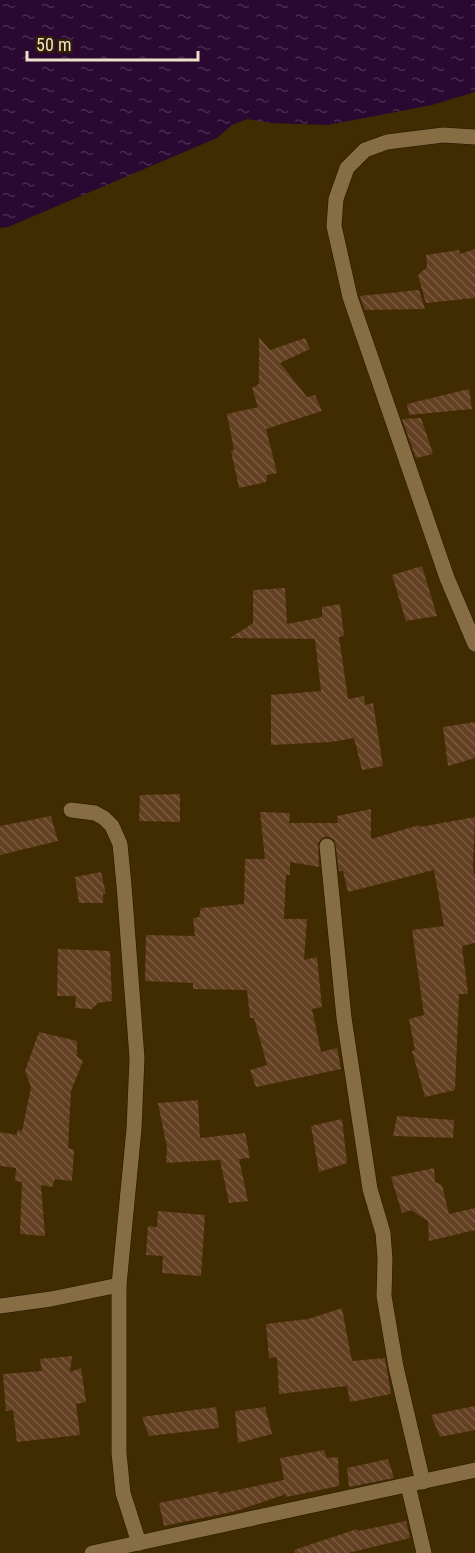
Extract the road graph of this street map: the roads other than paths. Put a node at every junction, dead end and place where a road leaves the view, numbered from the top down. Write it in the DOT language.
graph roads {
  1 [pos="475,138"];
  2 [pos="475,644"];
  3 [pos="71,810"];
  4 [pos="327,846"];
  5 [pos="119,1286"];
  6 [pos="0,1306"];
  7 [pos="475,1470"];
  8 [pos="416,1483"];
  9 [pos="139,1543"];
  10 [pos="92,1553"];
  11 [pos="424,1553"];
  1 -- 2 [label="street"];
  3 -- 5 [label="street"];
  4 -- 8 [label="street"];
  5 -- 6 [label="street"];
  5 -- 9 [label="street"];
  7 -- 8 [label="street"];
  8 -- 9 [label="street"];
  8 -- 11 [label="street"];
  9 -- 10 [label="street"];
}
